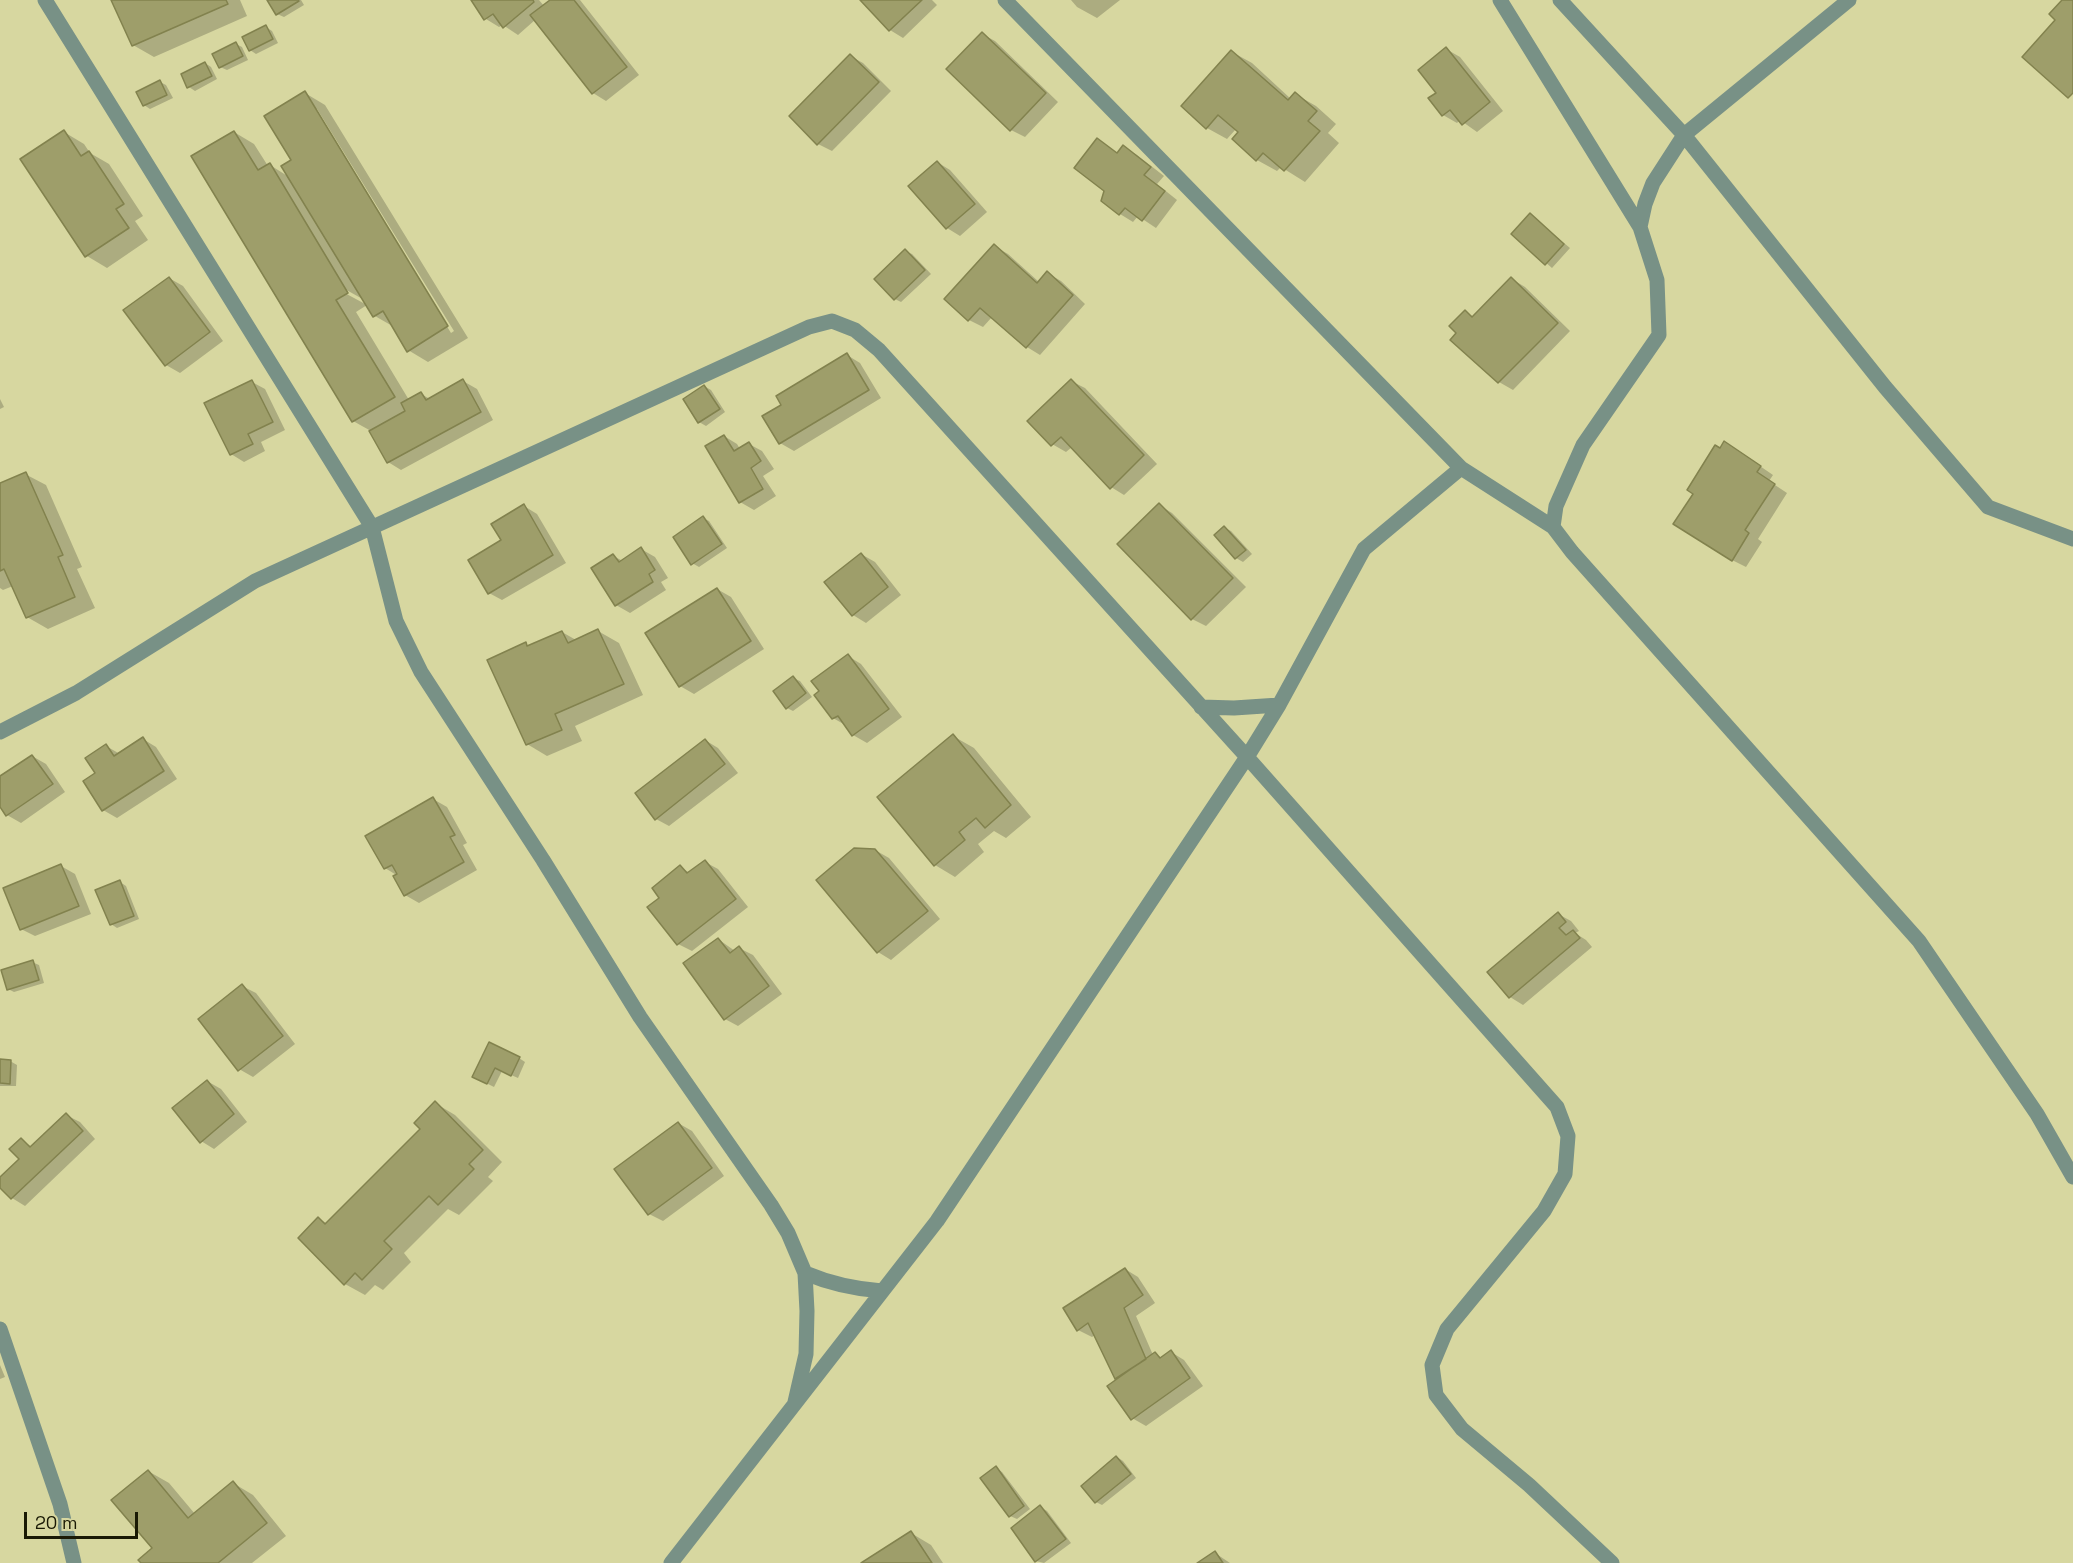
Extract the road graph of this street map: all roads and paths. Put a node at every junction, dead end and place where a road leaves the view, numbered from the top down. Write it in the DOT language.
graph roads {
  1 [pos="45,0"];
  2 [pos="1005,0"];
  3 [pos="1500,0"];
  4 [pos="1560,0"];
  5 [pos="1849,0"];
  6 [pos="1684,135"];
  7 [pos="1640,227"];
  8 [pos="1461,468"];
  9 [pos="372,527"];
  10 [pos="1553,527"];
  11 [pos="2073,539"];
  12 [pos="1279,705"];
  13 [pos="1201,706"];
  14 [pos="0,732"];
  15 [pos="1247,757"];
  16 [pos="2073,1177"];
  17 [pos="805,1273"];
  18 [pos="882,1291"];
  19 [pos="0,1329"];
  20 [pos="795,1402"];
  21 [pos="673,1562"];
  22 [pos="74,1563"];
  23 [pos="1612,1563"];
  1 -- 9 [label="street"];
  2 -- 8 [label="street"];
  3 -- 7 [label="street"];
  4 -- 6 [label="street"];
  5 -- 6 [label="street"];
  6 -- 7 [label="street"];
  6 -- 11 [label="street"];
  7 -- 10 [label="street"];
  8 -- 10 [label="street"];
  8 -- 12 [label="street"];
  9 -- 13 [label="street"];
  9 -- 14 [label="street"];
  9 -- 17 [label="street"];
  10 -- 16 [label="street"];
  12 -- 13 [label="street"];
  12 -- 15 [label="street"];
  13 -- 15 [label="street"];
  15 -- 18 [label="street"];
  15 -- 23 [label="street"];
  17 -- 18 [label="street"];
  17 -- 20 [label="street"];
  18 -- 20 [label="street"];
  19 -- 22 [label="street"];
  20 -- 21 [label="street"];
}
